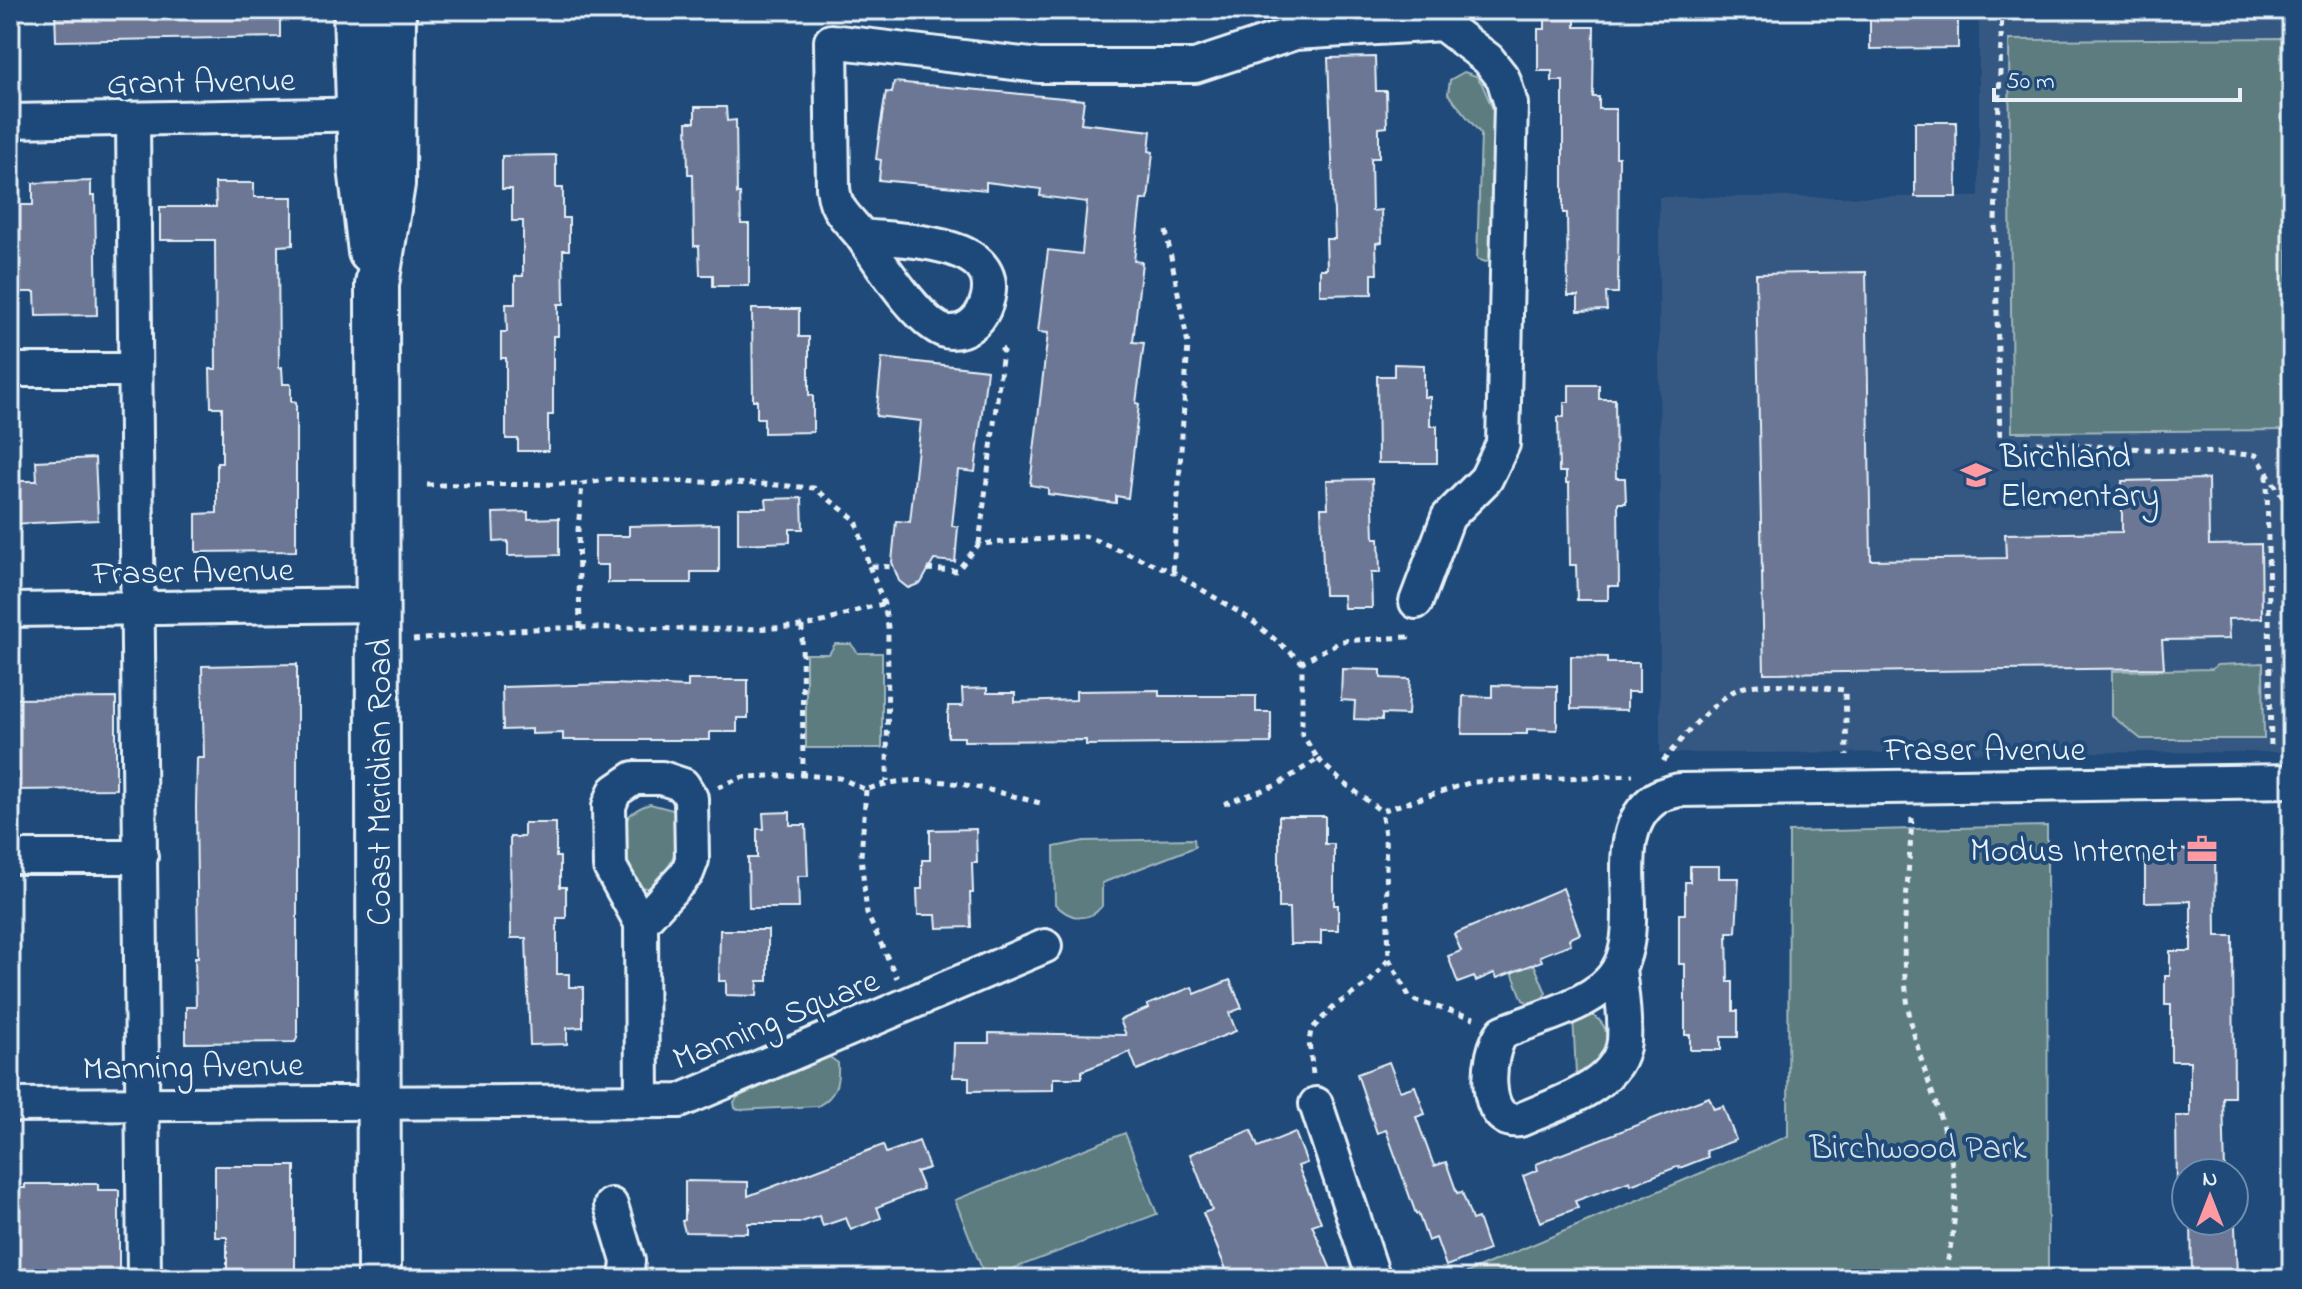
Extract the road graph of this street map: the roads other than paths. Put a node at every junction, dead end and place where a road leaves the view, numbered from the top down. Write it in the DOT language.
graph roads {
  1 [pos="355,10"];
  2 [pos="394,10"];
  3 [pos="1442,17"];
  4 [pos="376,114"];
  5 [pos="10,121"];
  6 [pos="133,121"];
  7 [pos="862,236"];
  8 [pos="10,370"];
  9 [pos="135,370"];
  10 [pos="1416,602"];
  11 [pos="137,609"];
  12 [pos="10,610"];
  13 [pos="378,624"];
  14 [pos="2292,781"];
  15 [pos="10,857"];
  16 [pos="141,857"];
  17 [pos="641,923"];
  18 [pos="1045,946"];
  19 [pos="1619,967"];
  20 [pos="377,1101"];
  21 [pos="642,1101"];
  22 [pos="141,1104"];
  23 [pos="1316,1104"];
  24 [pos="10,1105"];
  25 [pos="611,1205"];
  26 [pos="144,1279"];
  27 [pos="379,1279"];
  28 [pos="626,1279"];
  29 [pos="1374,1279"];
  1 -- 4 [label="main road, Coast Meridian Road"];
  2 -- 4 [label="main road, Coast Meridian Road"];
  3 -- 7 [label="street"];
  3 -- 10 [label="street"];
  4 -- 6 [label="street, Grant Avenue"];
  4 -- 13 [label="main road, Coast Meridian Road"];
  5 -- 6 [label="street, Grant Avenue"];
  6 -- 9 [label="street"];
  7 -- 7 [label="street"];
  8 -- 9 [label="street"];
  9 -- 11 [label="street"];
  11 -- 12 [label="street, Fraser Avenue"];
  11 -- 13 [label="street, Fraser Avenue"];
  11 -- 16 [label="street"];
  13 -- 20 [label="main road, Coast Meridian Road"];
  14 -- 19 [label="street, Fraser Avenue"];
  15 -- 16 [label="street"];
  16 -- 22 [label="street"];
  17 -- 17 [label="street"];
  17 -- 21 [label="street"];
  18 -- 21 [label="street, Manning Square"];
  19 -- 19 [label="street"];
  20 -- 21 [label="street, Manning Square"];
  20 -- 22 [label="street, Manning Avenue"];
  20 -- 27 [label="main road, Coast Meridian Road"];
  22 -- 24 [label="street, Manning Avenue"];
  22 -- 26 [label="street"];
  23 -- 29 [label="street"];
  25 -- 28 [label="street"];
}
